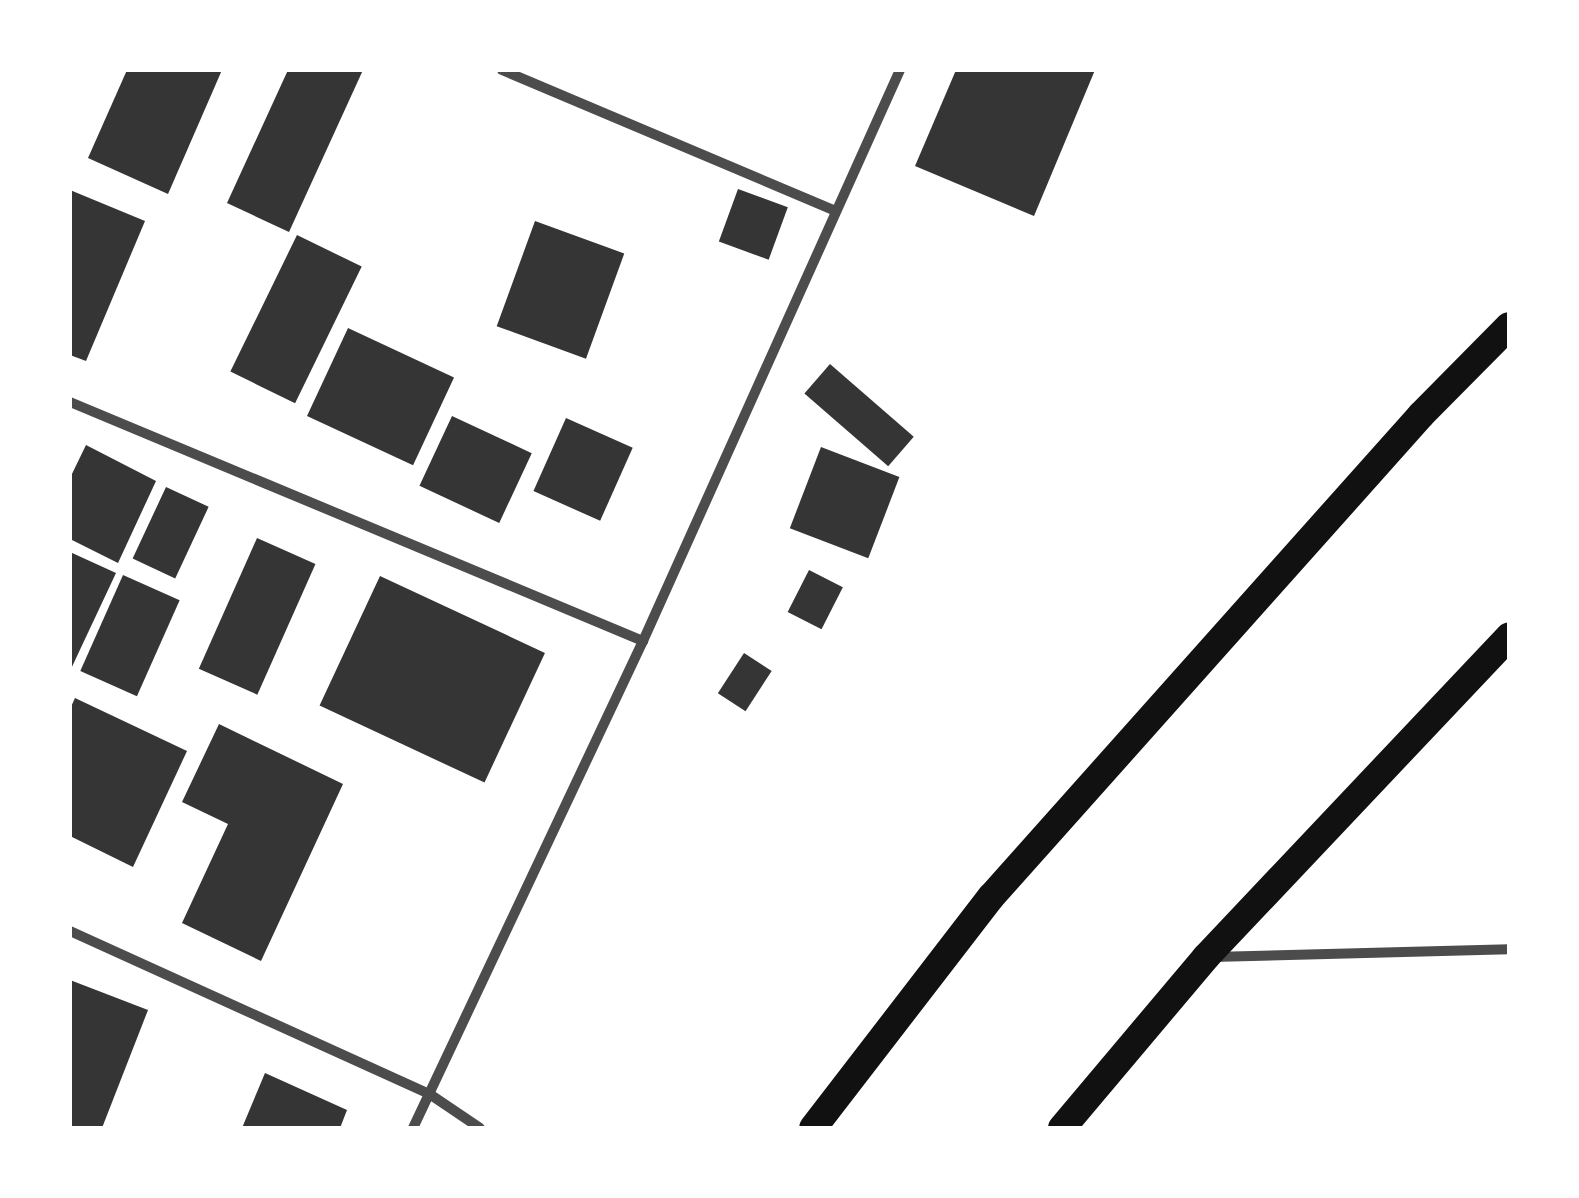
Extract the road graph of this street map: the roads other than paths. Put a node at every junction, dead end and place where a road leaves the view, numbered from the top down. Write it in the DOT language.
graph roads {
  1 [pos="502,70"];
  2 [pos="900,70"];
  3 [pos="834,210"];
  4 [pos="1509,326"];
  5 [pos="70,402"];
  6 [pos="1509,637"];
  7 [pos="644,642"];
  8 [pos="70,931"];
  9 [pos="1509,949"];
  10 [pos="1206,957"];
  11 [pos="431,1095"];
  12 [pos="413,1128"];
  13 [pos="480,1128"];
  14 [pos="813,1128"];
  15 [pos="1062,1128"];
  1 -- 3 [label="street"];
  2 -- 3 [label="street"];
  3 -- 7 [label="street"];
  4 -- 14 [label="highway"];
  5 -- 7 [label="street"];
  6 -- 10 [label="highway"];
  7 -- 11 [label="street"];
  8 -- 11 [label="street"];
  9 -- 10 [label="street"];
  10 -- 15 [label="highway"];
  11 -- 12 [label="street"];
  11 -- 13 [label="street"];
}
